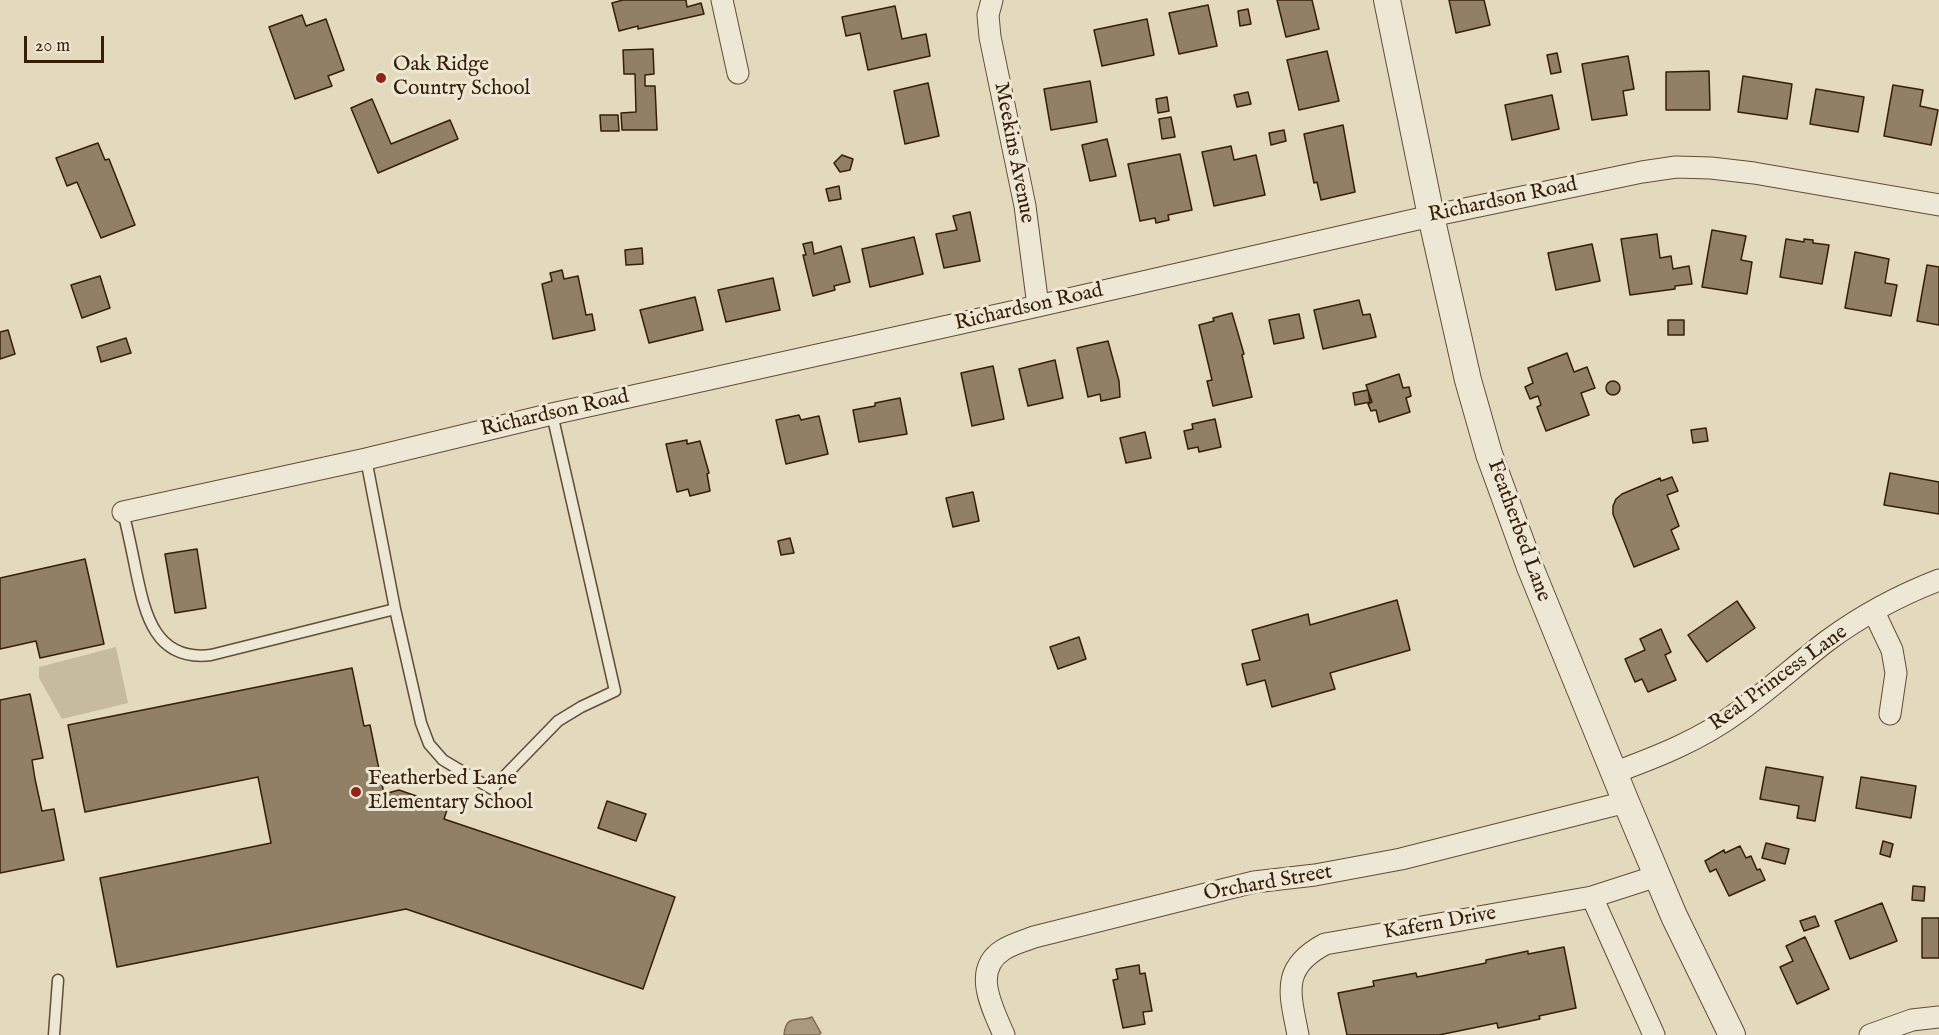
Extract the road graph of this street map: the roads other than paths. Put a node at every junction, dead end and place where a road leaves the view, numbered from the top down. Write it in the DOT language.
graph roads {
  1 [pos="722,0"];
  2 [pos="992,0"];
  3 [pos="1387,0"];
  4 [pos="738,73"];
  5 [pos="1939,204"];
  6 [pos="1431,216"];
  7 [pos="1038,306"];
  8 [pos="552,414"];
  9 [pos="366,459"];
  10 [pos="123,512"];
  11 [pos="1939,580"];
  12 [pos="395,609"];
  13 [pos="1874,612"];
  14 [pos="1890,714"];
  15 [pos="1616,772"];
  16 [pos="1626,802"];
  17 [pos="1657,876"];
  18 [pos="1592,897"];
  19 [pos="58,980"];
  20 [pos="1939,1017"];
  21 [pos="54,1035"];
  22 [pos="1004,1035"];
  23 [pos="1298,1035"];
  24 [pos="1654,1035"];
  25 [pos="1732,1035"];
  26 [pos="1870,1035"];
  1 -- 4 [label="street"];
  2 -- 7 [label="street, Meekins Avenue"];
  3 -- 6 [label="street, Featherbed Lane"];
  5 -- 6 [label="street, Richardson Road"];
  6 -- 7 [label="street, Richardson Road"];
  6 -- 15 [label="street, Featherbed Lane"];
  7 -- 8 [label="street, Richardson Road"];
  8 -- 9 [label="street, Richardson Road"];
  8 -- 12 [label="lane"];
  9 -- 10 [label="street, Richardson Road"];
  9 -- 12 [label="lane"];
  10 -- 12 [label="lane"];
  11 -- 13 [label="street, Real Princess Lane"];
  13 -- 14 [label="street"];
  13 -- 15 [label="street, Real Princess Lane"];
  15 -- 16 [label="street, Featherbed Lane"];
  16 -- 17 [label="street, Featherbed Lane"];
  16 -- 22 [label="street, Orchard Street"];
  17 -- 18 [label="street, Kafern Drive"];
  17 -- 25 [label="street, Featherbed Lane"];
  18 -- 23 [label="street, Kafern Drive"];
  18 -- 24 [label="street"];
  19 -- 21 [label="lane"];
  20 -- 26 [label="street"];
}
